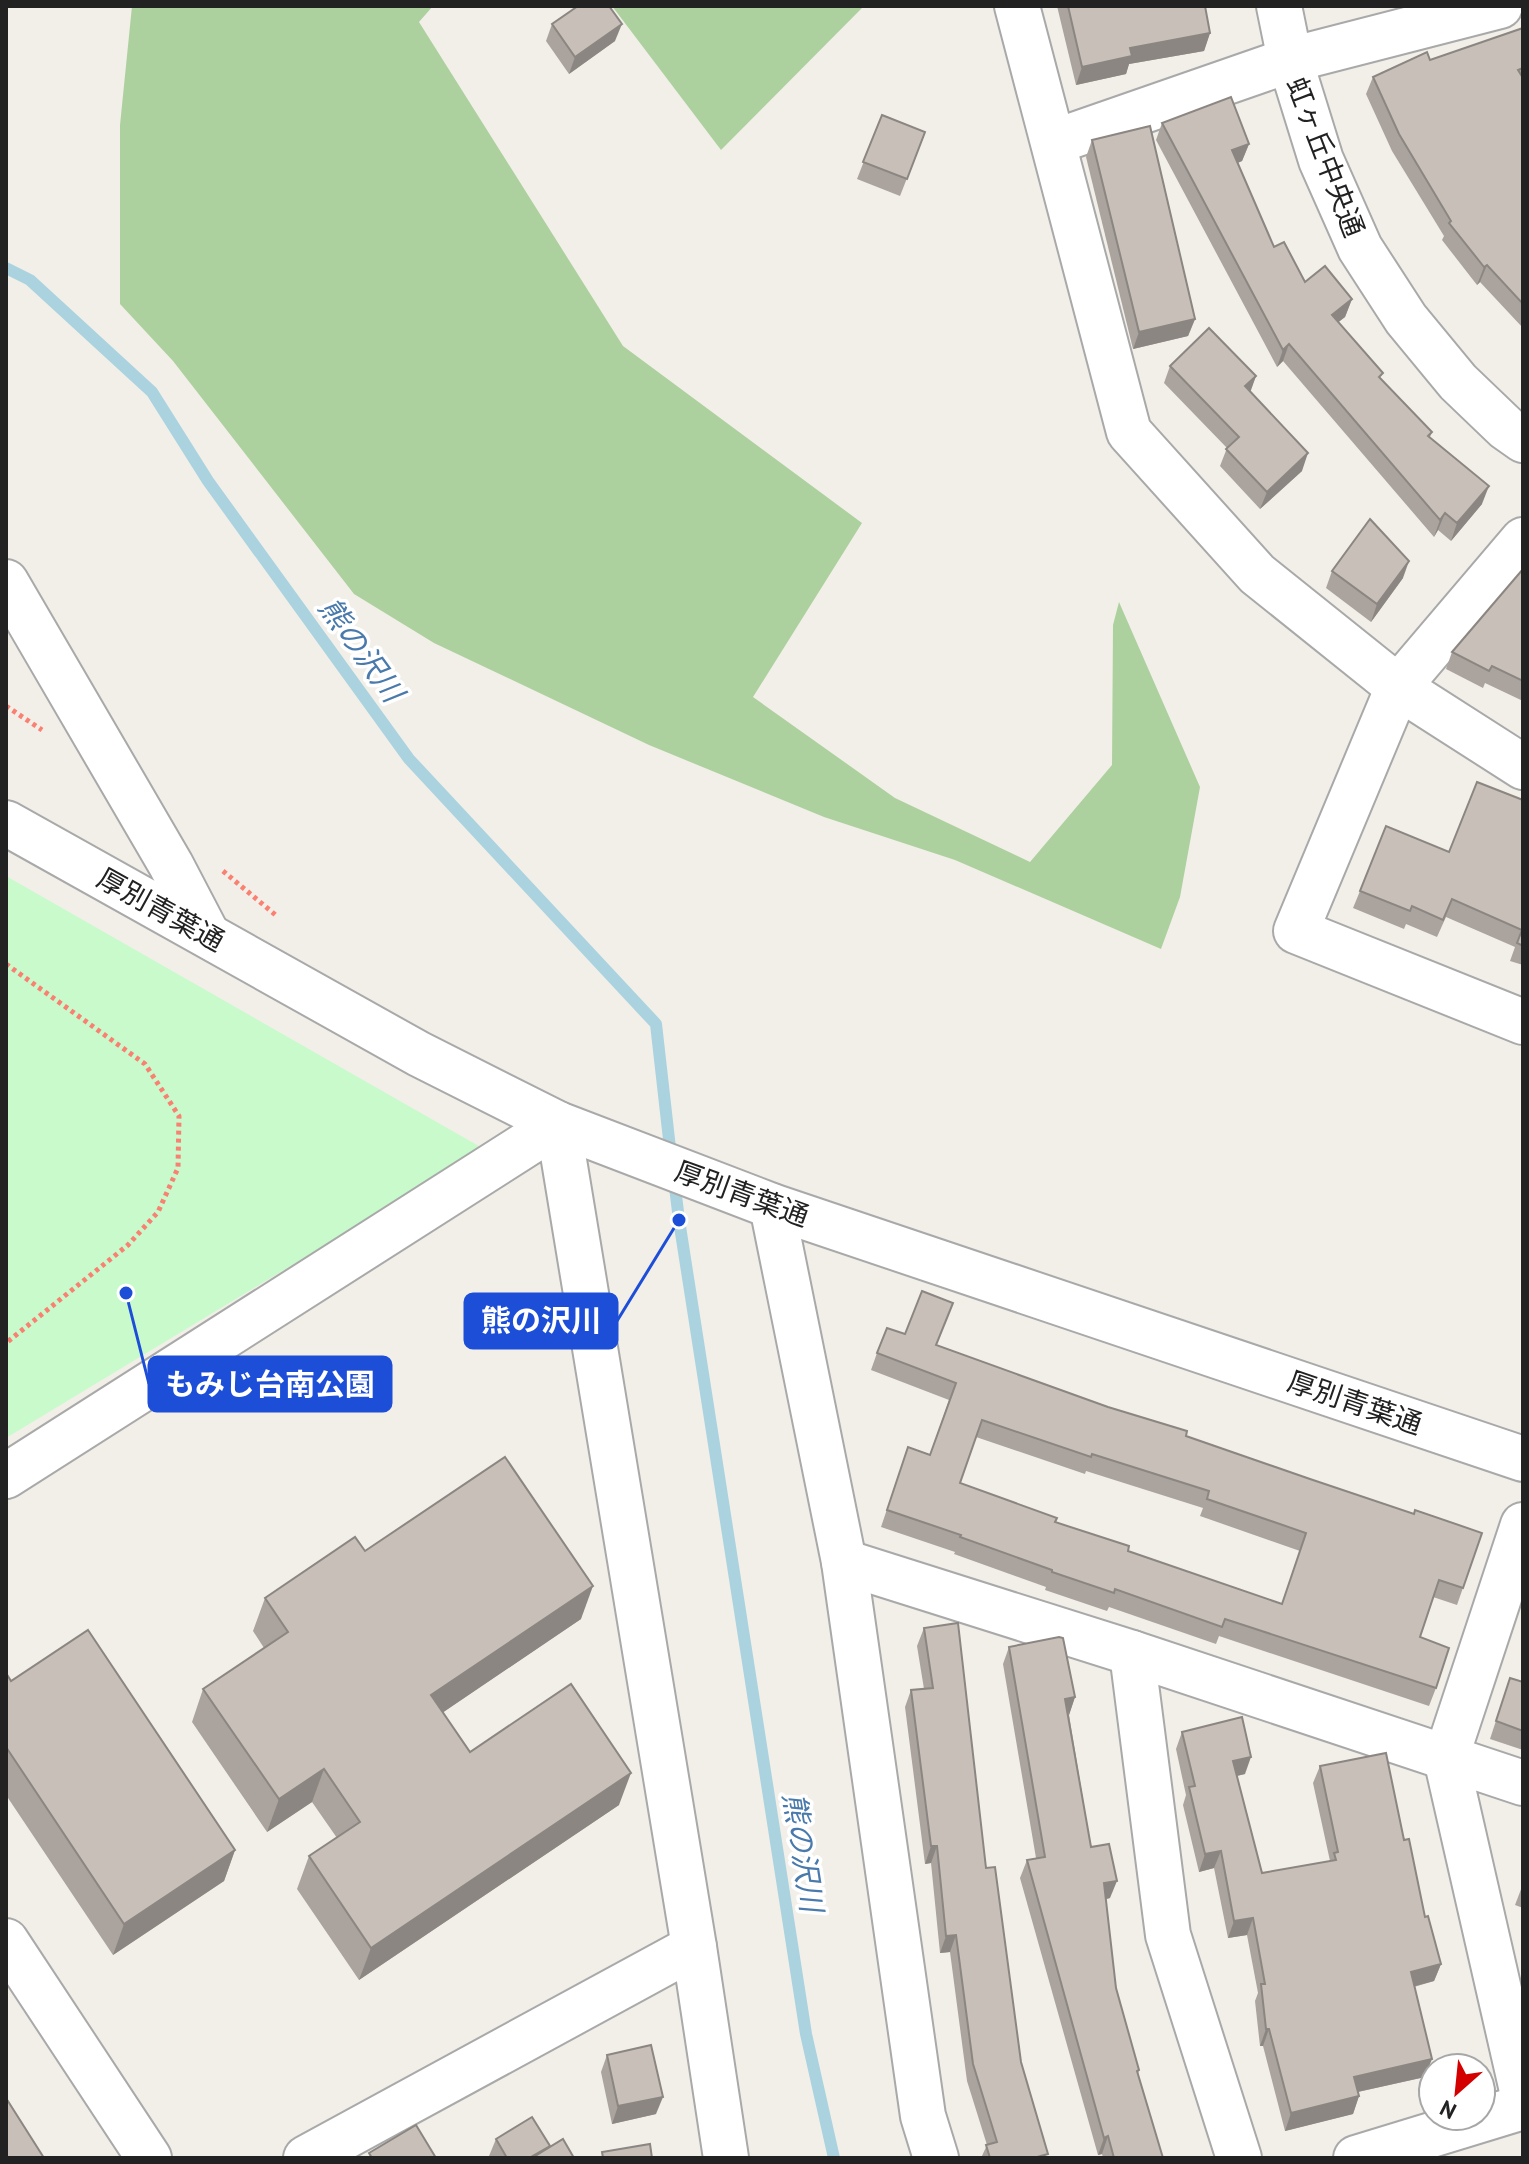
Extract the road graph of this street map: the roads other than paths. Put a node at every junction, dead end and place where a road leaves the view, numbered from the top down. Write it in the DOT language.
graph roads {
  1 [pos="1017,6"];
  2 [pos="1279,6"];
  3 [pos="1500,6"];
  4 [pos="1290,60"];
  5 [pos="1054,142"];
  6 [pos="1523,440"];
  7 [pos="1523,540"];
  8 [pos="6,582"];
  9 [pos="1398,687"];
  10 [pos="1523,767"];
  11 [pos="6,823"];
  12 [pos="207,934"];
  13 [pos="1523,1022"];
  14 [pos="558,1124"];
  15 [pos="772,1206"];
  16 [pos="1523,1459"];
  17 [pos="6,1476"];
  18 [pos="1523,1525"];
  19 [pos="844,1562"];
  20 [pos="1132,1653"];
  21 [pos="1446,1758"];
  22 [pos="1523,1783"];
  23 [pos="6,1941"];
  24 [pos="694,1947"];
  25 [pos="1523,2095"];
  26 [pos="1523,2107"];
  27 [pos="149,2158"];
  28 [pos="306,2158"];
  29 [pos="726,2158"];
  30 [pos="936,2158"];
  31 [pos="1239,2158"];
  32 [pos="1356,2158"];
  1 -- 5 [label="street"];
  2 -- 4 [label="street, 虹ヶ丘中央通"];
  3 -- 4 [label="street"];
  4 -- 5 [label="street"];
  4 -- 6 [label="street, 虹ヶ丘中央通"];
  5 -- 9 [label="street"];
  7 -- 9 [label="street"];
  8 -- 12 [label="street"];
  9 -- 10 [label="street"];
  9 -- 13 [label="street"];
  11 -- 12 [label="street, 厚別青葉通"];
  12 -- 14 [label="street, 厚別青葉通"];
  14 -- 15 [label="street, 厚別青葉通"];
  14 -- 17 [label="street"];
  14 -- 24 [label="street"];
  15 -- 16 [label="street, 厚別青葉通"];
  15 -- 19 [label="street"];
  18 -- 21 [label="street"];
  19 -- 20 [label="street"];
  19 -- 30 [label="street"];
  20 -- 21 [label="street"];
  20 -- 31 [label="street"];
  21 -- 22 [label="street"];
  21 -- 25 [label="street"];
  23 -- 27 [label="street"];
  24 -- 28 [label="street"];
  24 -- 29 [label="street"];
  26 -- 32 [label="street"];
}
